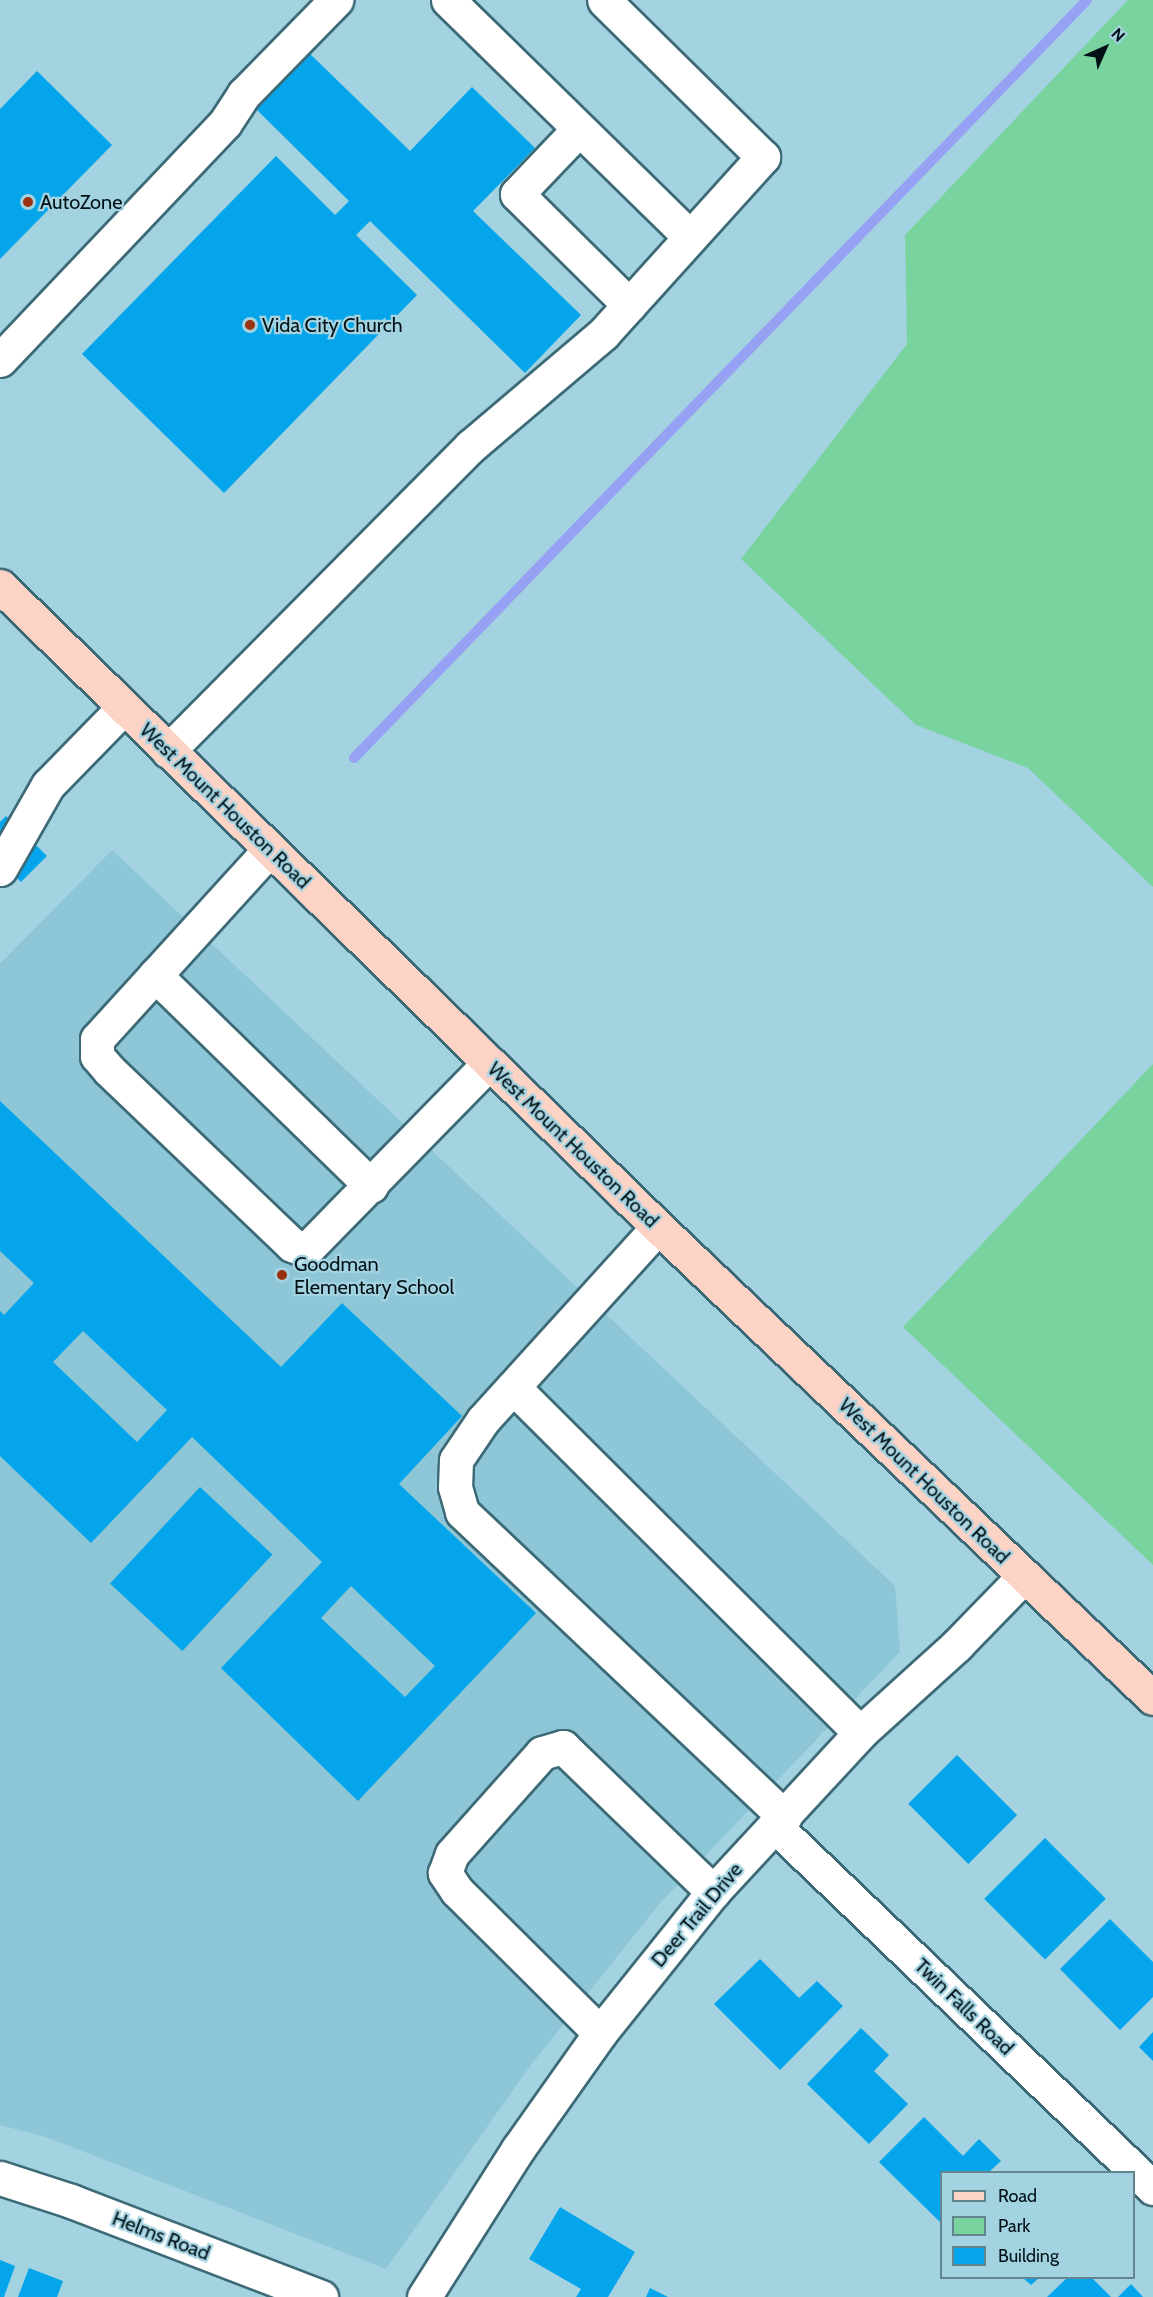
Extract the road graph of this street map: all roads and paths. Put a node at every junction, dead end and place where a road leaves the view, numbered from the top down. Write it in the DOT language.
graph roads {
  1 [pos="336,0"];
  2 [pos="448,0"];
  3 [pos="604,0"];
  4 [pos="579,129"];
  5 [pos="690,237"];
  6 [pos="630,305"];
  7 [pos="0,360"];
  8 [pos="0,586"];
  9 [pos="124,707"];
  10 [pos="168,751"];
  11 [pos="270,849"];
  12 [pos="0,869"];
  13 [pos="155,975"];
  14 [pos="489,1063"];
  15 [pos="371,1186"];
  16 [pos="658,1227"];
  17 [pos="513,1387"];
  18 [pos="1024,1576"];
  19 [pos="1153,1698"];
  20 [pos="860,1733"];
  21 [pos="780,1822"];
  22 [pos="714,1892"];
  23 [pos="600,2033"];
  24 [pos="0,2178"];
  25 [pos="1153,2188"];
  26 [pos="321,2297"];
  27 [pos="424,2297"];
  1 -- 7 [label="street"];
  2 -- 4 [label="street"];
  3 -- 5 [label="street"];
  4 -- 5 [label="street"];
  4 -- 6 [label="street"];
  5 -- 6 [label="street"];
  6 -- 10 [label="street"];
  8 -- 9 [label="main road, West Mount Houston Road"];
  9 -- 10 [label="main road, West Mount Houston Road"];
  9 -- 12 [label="street"];
  10 -- 11 [label="main road, West Mount Houston Road"];
  11 -- 13 [label="street"];
  11 -- 14 [label="main road, West Mount Houston Road"];
  13 -- 15 [label="street"];
  13 -- 15 [label="street"];
  14 -- 15 [label="street"];
  14 -- 16 [label="main road, West Mount Houston Road"];
  16 -- 17 [label="street, Twin Falls Road"];
  16 -- 18 [label="main road, West Mount Houston Road"];
  17 -- 20 [label="street"];
  17 -- 21 [label="street, Twin Falls Road"];
  18 -- 19 [label="main road, West Mount Houston Road"];
  18 -- 20 [label="street, Deer Trail Drive"];
  20 -- 21 [label="street, Deer Trail Drive"];
  21 -- 22 [label="street, Deer Trail Drive"];
  21 -- 25 [label="street, Twin Falls Road"];
  22 -- 23 [label="street, Deer Trail Drive"];
  22 -- 23 [label="street"];
  23 -- 27 [label="street, Deer Trail Drive"];
  24 -- 26 [label="street, Helms Road"];
}
